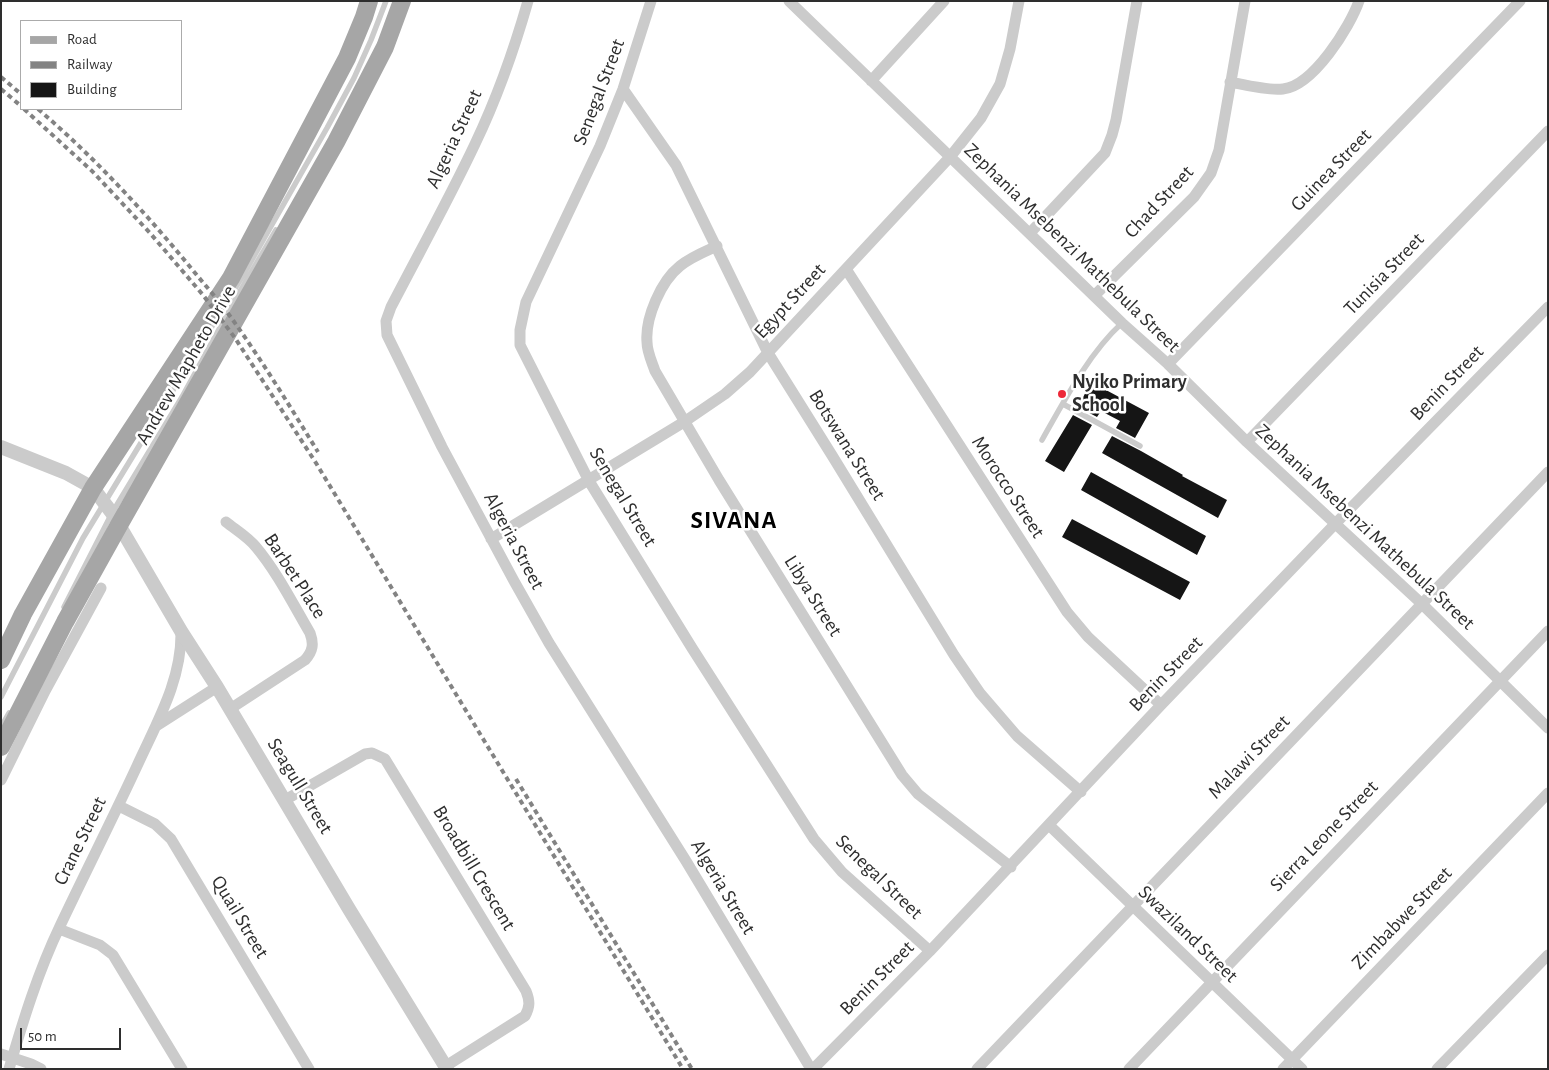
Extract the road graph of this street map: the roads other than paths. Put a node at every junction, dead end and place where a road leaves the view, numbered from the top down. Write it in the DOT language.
graph roads {
  1 [pos="368,1"];
  2 [pos="386,1"];
  3 [pos="402,1"];
  4 [pos="528,1"];
  5 [pos="651,1"];
  6 [pos="944,1"];
  7 [pos="1019,1"];
  8 [pos="1137,1"];
  9 [pos="1245,1"];
  10 [pos="1358,1"];
  11 [pos="1520,1"];
  12 [pos="792,2"];
  13 [pos="370,60"];
  14 [pos="871,81"];
  15 [pos="1230,82"];
  16 [pos="623,89"];
  17 [pos="341,116"];
  18 [pos="337,125"];
  19 [pos="1548,131"];
  20 [pos="950,157"];
  21 [pos="319,158"];
  22 [pos="299,192"];
  23 [pos="1030,233"];
  24 [pos="717,246"];
  25 [pos="846,269"];
  26 [pos="1095,295"];
  27 [pos="1548,308"];
  28 [pos="1122,323"];
  29 [pos="768,353"];
  30 [pos="1168,364"];
  31 [pos="1063,404"];
  32 [pos="684,422"];
  33 [pos="1042,440"];
  34 [pos="1247,442"];
  35 [pos="1140,446"];
  36 [pos="1,447"];
  37 [pos="1548,472"];
  38 [pos="589,480"];
  39 [pos="92,488"];
  40 [pos="112,513"];
  41 [pos="226,522"];
  42 [pos="1336,524"];
  43 [pos="491,539"];
  44 [pos="100,588"];
  45 [pos="1422,604"];
  46 [pos="59,616"];
  47 [pos="181,630"];
  48 [pos="1548,631"];
  49 [pos="1,660"];
  50 [pos="1500,681"];
  51 [pos="217,687"];
  52 [pos="1,698"];
  53 [pos="1161,705"];
  54 [pos="230,709"];
  55 [pos="10,710"];
  56 [pos="156,726"];
  57 [pos="1,727"];
  58 [pos="1548,728"];
  59 [pos="1,747"];
  60 [pos="1,780"];
  61 [pos="1081,792"];
  62 [pos="1548,793"];
  63 [pos="285,800"];
  64 [pos="119,806"];
  65 [pos="1050,826"];
  66 [pos="1011,867"];
  67 [pos="1132,906"];
  68 [pos="59,929"];
  69 [pos="930,951"];
  70 [pos="1548,955"];
  71 [pos="1211,981"];
  72 [pos="7,1055"];
  73 [pos="1292,1060"];
  74 [pos="447,1068"];
  75 [pos="8,1069"];
  76 [pos="41,1069"];
  77 [pos="182,1069"];
  78 [pos="309,1069"];
  79 [pos="812,1069"];
  80 [pos="977,1069"];
  81 [pos="1129,1069"];
  82 [pos="1283,1069"];
  83 [pos="1302,1069"];
  84 [pos="1437,1069"];
  1 -- 39 [label="main road, Andrew Mapheto Drive"];
  2 -- 40 [label="lane"];
  3 -- 40 [label="main road, Andrew Mapheto Drive"];
  4 -- 43 [label="street, Algeria Street"];
  5 -- 16 [label="street, Senegal Street"];
  6 -- 14 [label="street"];
  7 -- 20 [label="street, Egypt Street"];
  8 -- 23 [label="street"];
  9 -- 15 [label="street, Chad Street"];
  10 -- 15 [label="street"];
  11 -- 30 [label="street, Guinea Street"];
  12 -- 14 [label="street, Zephania Msebenzi Mathebula Street"];
  13 -- 17 [label="lane"];
  14 -- 20 [label="street, Zephania Msebenzi Mathebula Street"];
  15 -- 26 [label="street, Chad Street"];
  16 -- 24 [label="street, Botswana Street"];
  16 -- 38 [label="street, Senegal Street"];
  18 -- 21 [label="lane"];
  19 -- 34 [label="street, Tunisia Street"];
  20 -- 23 [label="street, Zephania Msebenzi Mathebula Street"];
  20 -- 25 [label="street, Egypt Street"];
  22 -- 40 [label="lane"];
  23 -- 26 [label="street, Zephania Msebenzi Mathebula Street"];
  24 -- 29 [label="street, Botswana Street"];
  24 -- 32 [label="street, Libya Street"];
  25 -- 29 [label="street, Egypt Street"];
  25 -- 53 [label="street, Morocco Street"];
  26 -- 28 [label="street, Zephania Msebenzi Mathebula Street"];
  27 -- 42 [label="street, Benin Street"];
  28 -- 30 [label="street, Zephania Msebenzi Mathebula Street"];
  28 -- 31 [label="lane"];
  29 -- 32 [label="street, Egypt Street"];
  29 -- 61 [label="street, Botswana Street"];
  30 -- 34 [label="street, Zephania Msebenzi Mathebula Street"];
  31 -- 33 [label="lane"];
  31 -- 35 [label="lane"];
  32 -- 38 [label="street, Egypt Street"];
  32 -- 66 [label="street, Libya Street"];
  34 -- 42 [label="street, Zephania Msebenzi Mathebula Street"];
  36 -- 39 [label="street"];
  37 -- 45 [label="street, Malawi Street"];
  38 -- 43 [label="street, Egypt Street"];
  38 -- 69 [label="street, Senegal Street"];
  39 -- 40 [label="street, Seagull Street"];
  39 -- 49 [label="main road, Andrew Mapheto Drive"];
  40 -- 46 [label="lane"];
  40 -- 47 [label="street, Seagull Street"];
  40 -- 52 [label="lane"];
  40 -- 59 [label="main road, Andrew Mapheto Drive"];
  41 -- 54 [label="street, Barbet Place"];
  42 -- 45 [label="street, Zephania Msebenzi Mathebula Street"];
  42 -- 53 [label="street, Benin Street"];
  43 -- 79 [label="street, Algeria Street"];
  44 -- 60 [label="street"];
  45 -- 50 [label="street, Zephania Msebenzi Mathebula Street"];
  45 -- 67 [label="street, Malawi Street"];
  47 -- 51 [label="street, Seagull Street"];
  47 -- 56 [label="street, Crane Street"];
  48 -- 50 [label="street, Sierra Leone Street"];
  50 -- 58 [label="street, Zephania Msebenzi Mathebula Street"];
  50 -- 71 [label="street, Sierra Leone Street"];
  51 -- 54 [label="street, Seagull Street"];
  51 -- 56 [label="street"];
  53 -- 61 [label="street, Benin Street"];
  54 -- 63 [label="street, Seagull Street"];
  55 -- 57 [label="lane"];
  56 -- 64 [label="street, Crane Street"];
  61 -- 65 [label="street, Benin Street"];
  62 -- 73 [label="street, Zimbabwe Street"];
  63 -- 74 [label="street, Seagull Street"];
  63 -- 74 [label="street, Broadbill Crescent"];
  64 -- 68 [label="street, Crane Street"];
  64 -- 78 [label="street, Quail Street"];
  65 -- 66 [label="street, Benin Street"];
  65 -- 67 [label="street, Swaziland Street"];
  66 -- 69 [label="street, Benin Street"];
  67 -- 71 [label="street, Swaziland Street"];
  67 -- 80 [label="street, Malawi Street"];
  68 -- 72 [label="street, Crane Street"];
  68 -- 77 [label="street"];
  69 -- 79 [label="street, Benin Street"];
  70 -- 84 [label="street"];
  71 -- 73 [label="street, Swaziland Street"];
  71 -- 81 [label="street, Sierra Leone Street"];
  72 -- 75 [label="street, Crane Street"];
  72 -- 76 [label="street"];
  73 -- 82 [label="street, Zimbabwe Street"];
  73 -- 83 [label="street, Swaziland Street"];
}
